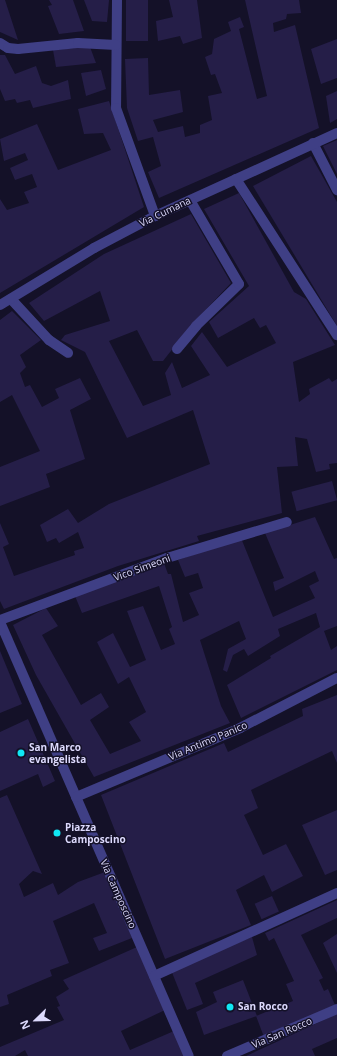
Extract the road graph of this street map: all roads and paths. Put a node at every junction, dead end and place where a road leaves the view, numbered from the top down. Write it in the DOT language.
graph roads {
  1 [pos="117,0"];
  2 [pos="0,43"];
  3 [pos="116,45"];
  4 [pos="337,133"];
  5 [pos="313,143"];
  6 [pos="236,179"];
  7 [pos="337,190"];
  8 [pos="190,200"];
  9 [pos="155,216"];
  10 [pos="11,299"];
  11 [pos="0,306"];
  12 [pos="337,335"];
  13 [pos="177,349"];
  14 [pos="68,352"];
  15 [pos="287,522"];
  16 [pos="0,621"];
  17 [pos="337,678"];
  18 [pos="76,797"];
  19 [pos="337,893"];
  20 [pos="154,976"];
  21 [pos="337,1009"];
  22 [pos="189,1056"];
  23 [pos="228,1056"];
  1 -- 3 [label="street"];
  2 -- 3 [label="street"];
  3 -- 9 [label="street"];
  4 -- 5 [label="street, Via Cumana"];
  5 -- 6 [label="street, Via Cumana"];
  5 -- 7 [label="street"];
  6 -- 8 [label="street, Via Cumana"];
  6 -- 12 [label="street"];
  8 -- 9 [label="street, Via Cumana"];
  8 -- 13 [label="street"];
  9 -- 10 [label="street, Via Cumana"];
  10 -- 11 [label="street, Via Cumana"];
  10 -- 14 [label="street"];
  15 -- 16 [label="street, Vico Simeoni"];
  16 -- 18 [label="street, Via Camposcino"];
  17 -- 18 [label="street, Via Antimo Panico"];
  18 -- 20 [label="street, Via Camposcino"];
  19 -- 20 [label="street"];
  20 -- 22 [label="street, Via Camposcino"];
  21 -- 23 [label="street, Via San Rocco"];
}
